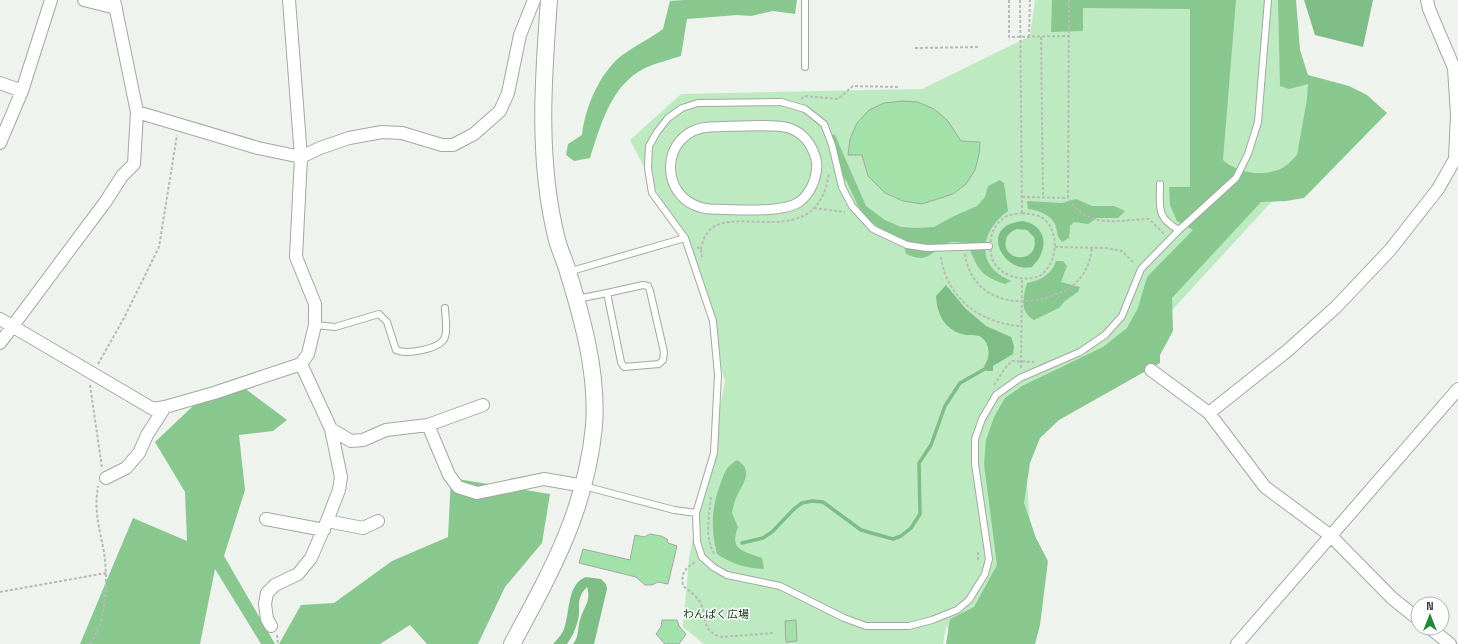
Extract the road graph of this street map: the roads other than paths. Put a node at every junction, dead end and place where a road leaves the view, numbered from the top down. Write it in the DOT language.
graph roads {
  1 [pos="51,0"];
  2 [pos="84,0"];
  3 [pos="289,0"];
  4 [pos="534,0"];
  5 [pos="549,0"];
  6 [pos="805,0"];
  7 [pos="1268,0"];
  8 [pos="1427,0"];
  9 [pos="115,4"];
  10 [pos="805,67"];
  11 [pos="0,83"];
  12 [pos="22,91"];
  13 [pos="137,112"];
  14 [pos="710,127"];
  15 [pos="0,143"];
  16 [pos="301,157"];
  17 [pos="1160,184"];
  18 [pos="1179,230"];
  19 [pos="685,238"];
  20 [pos="989,246"];
  21 [pos="568,272"];
  22 [pos="607,293"];
  23 [pos="576,299"];
  24 [pos="445,308"];
  25 [pos="0,319"];
  26 [pos="315,325"];
  27 [pos="12,326"];
  28 [pos="0,343"];
  29 [pos="301,364"];
  30 [pos="1151,370"];
  31 [pos="1458,389"];
  32 [pos="482,405"];
  33 [pos="165,407"];
  34 [pos="1209,413"];
  35 [pos="428,425"];
  36 [pos="331,429"];
  37 [pos="106,478"];
  38 [pos="584,486"];
  39 [pos="696,513"];
  40 [pos="266,519"];
  41 [pos="378,521"];
  42 [pos="326,525"];
  43 [pos="1331,536"];
  44 [pos="1410,613"];
  45 [pos="271,626"];
  46 [pos="1440,636"];
  47 [pos="512,644"];
  48 [pos="1237,644"];
  49 [pos="1450,644"];
  1 -- 12 [label="street"];
  2 -- 9 [label="street"];
  3 -- 16 [label="street"];
  4 -- 16 [label="street"];
  5 -- 21 [label="street"];
  6 -- 10 [label="lane"];
  7 -- 18 [label="lane"];
  8 -- 34 [label="street"];
  9 -- 13 [label="street"];
  11 -- 12 [label="street"];
  12 -- 15 [label="street"];
  13 -- 16 [label="street"];
  13 -- 27 [label="street"];
  14 -- 14 [label="street"];
  16 -- 26 [label="street"];
  17 -- 18 [label="lane"];
  18 -- 39 [label="lane"];
  19 -- 20 [label="lane"];
  19 -- 21 [label="lane"];
  19 -- 39 [label="lane"];
  21 -- 23 [label="street"];
  22 -- 22 [label="lane"];
  22 -- 23 [label="lane"];
  23 -- 38 [label="street"];
  24 -- 26 [label="lane"];
  25 -- 27 [label="street"];
  26 -- 29 [label="street"];
  27 -- 28 [label="street"];
  27 -- 33 [label="street"];
  29 -- 33 [label="street"];
  29 -- 36 [label="street"];
  30 -- 34 [label="street"];
  31 -- 43 [label="street"];
  32 -- 35 [label="street"];
  33 -- 37 [label="street"];
  34 -- 43 [label="street"];
  35 -- 36 [label="street"];
  35 -- 38 [label="street"];
  36 -- 42 [label="street"];
  38 -- 39 [label="lane"];
  38 -- 47 [label="street"];
  40 -- 42 [label="street"];
  41 -- 42 [label="street"];
  42 -- 45 [label="street"];
  43 -- 44 [label="street"];
  43 -- 48 [label="street"];
  46 -- 49 [label="street"];
}
